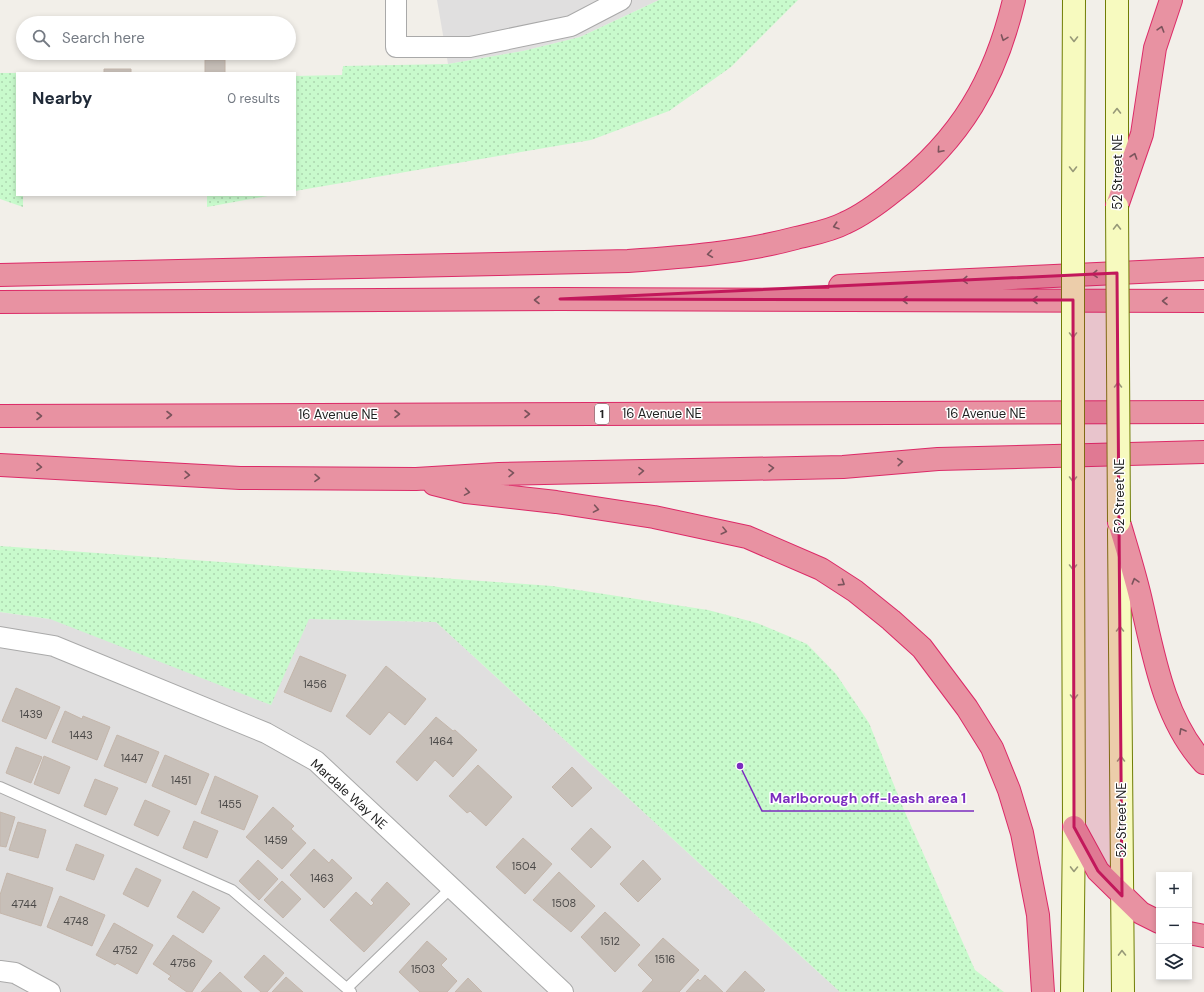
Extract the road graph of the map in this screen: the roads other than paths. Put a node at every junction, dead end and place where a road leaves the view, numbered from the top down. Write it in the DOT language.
graph roads {
  1 [pos="396,0"];
  2 [pos="621,0"];
  3 [pos="1014,0"];
  4 [pos="1074,0"];
  5 [pos="1117,0"];
  6 [pos="1171,0"];
  7 [pos="1117,206"];
  8 [pos="1204,269"];
  9 [pos="0,275"];
  10 [pos="560,299"];
  11 [pos="1204,301"];
  12 [pos="0,302"];
  13 [pos="1204,412"];
  14 [pos="0,416"];
  15 [pos="1204,452"];
  16 [pos="0,465"];
  17 [pos="416,479"];
  18 [pos="1119,522"];
  19 [pos="0,637"];
  20 [pos="1204,763"];
  21 [pos="0,786"];
  22 [pos="1074,827"];
  23 [pos="451,888"];
  24 [pos="1122,896"];
  25 [pos="1156,920"];
  26 [pos="1192,933"];
  27 [pos="1204,936"];
  28 [pos="0,971"];
  29 [pos="349,990"];
  30 [pos="50,992"];
  31 [pos="563,992"];
  32 [pos="1043,992"];
  33 [pos="1072,992"];
  34 [pos="1123,992"];
  1 -- 2 [label="street"];
  3 -- 9 [label="highway, one-way"];
  4 -- 22 [label="main road, one-way, bridge"];
  7 -- 5 [label="main road, 52 Street NE, one-way"];
  7 -- 6 [label="highway, one-way"];
  18 -- 7 [label="main road, 52 Street NE, one-way, bridge"];
  8 -- 10 [label="highway, one-way"];
  11 -- 10 [label="highway, one-way"];
  10 -- 12 [label="highway, one-way"];
  14 -- 13 [label="highway, 16 Avenue NE / 1, one-way"];
  17 -- 15 [label="highway, one-way"];
  16 -- 17 [label="highway, one-way"];
  17 -- 32 [label="highway, one-way"];
  20 -- 18 [label="highway, one-way"];
  24 -- 18 [label="main road, 52 Street NE, one-way"];
  19 -- 23 [label="street, Mardale Way NE"];
  21 -- 29 [label="lane"];
  22 -- 24 [label="highway"];
  22 -- 33 [label="main road, one-way"];
  23 -- 29 [label="lane"];
  23 -- 31 [label="street, Mardale Way NE"];
  24 -- 25 [label="highway"];
  34 -- 24 [label="main road, 52 Street NE, one-way"];
  26 -- 27 [label="highway"];
  28 -- 30 [label="street"];
}
